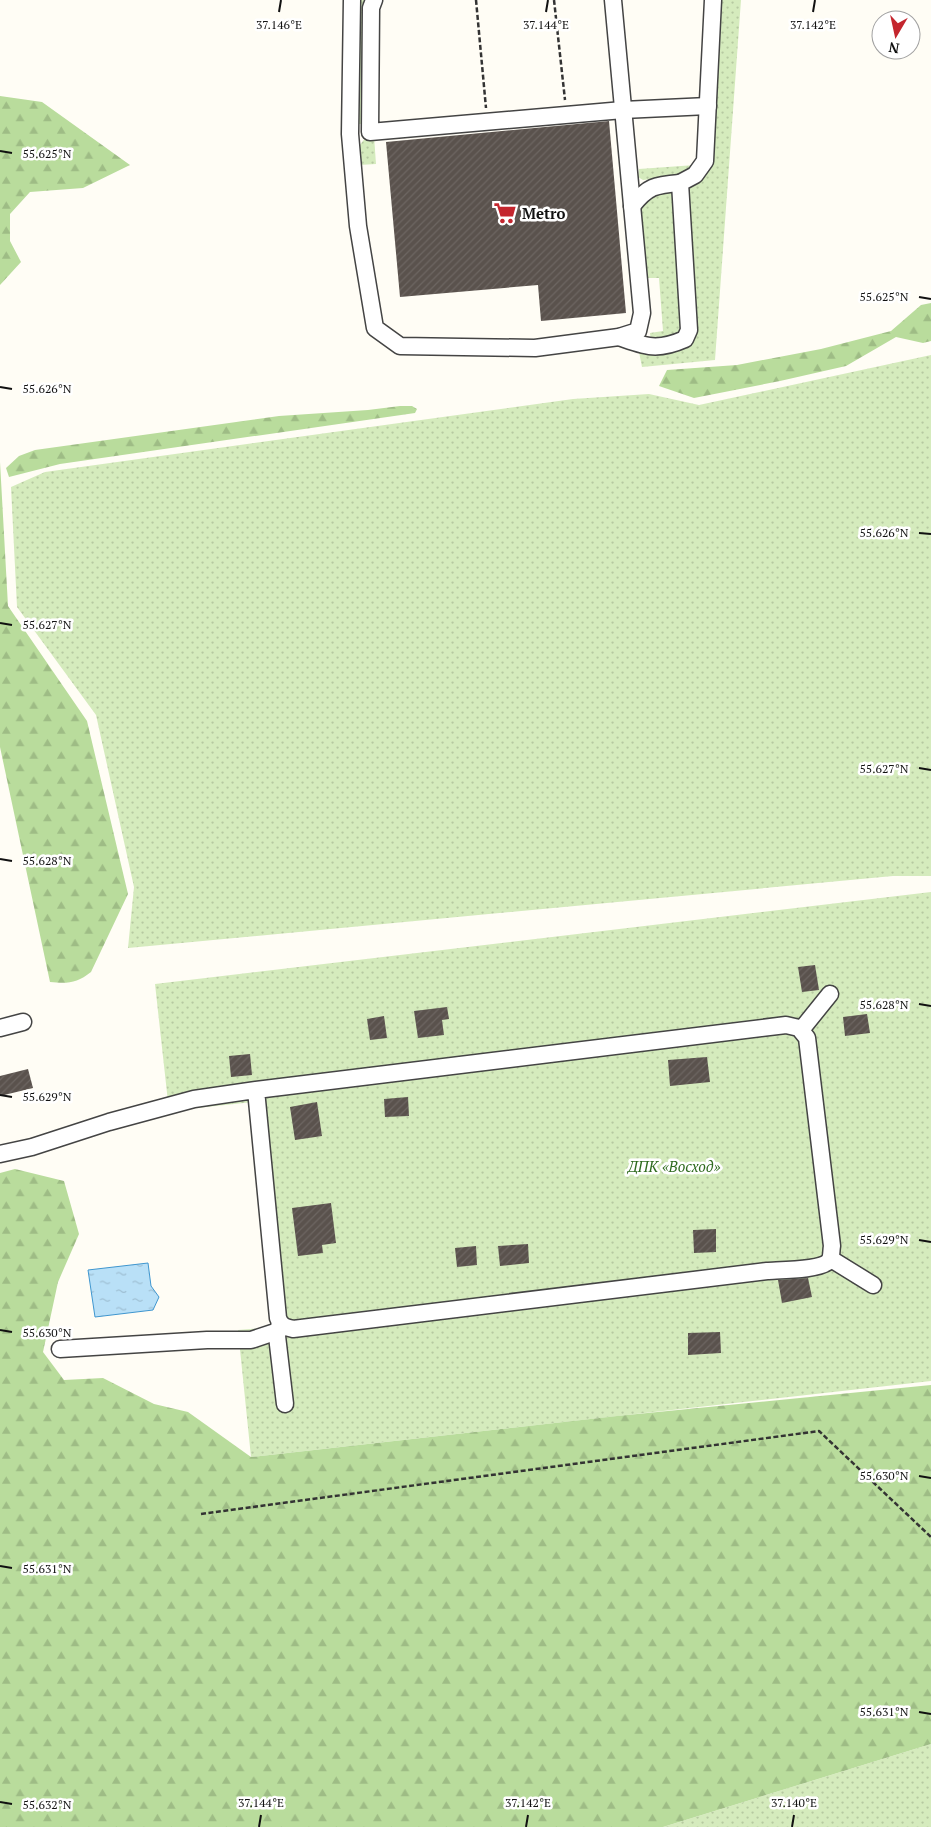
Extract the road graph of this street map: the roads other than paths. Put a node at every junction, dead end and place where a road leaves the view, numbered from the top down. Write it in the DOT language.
graph roads {
  1 [pos="352,0"];
  2 [pos="374,0"];
  3 [pos="613,0"];
  4 [pos="712,0"];
  5 [pos="708,106"];
  6 [pos="623,110"];
  7 [pos="370,132"];
  8 [pos="350,134"];
  9 [pos="680,183"];
  10 [pos="632,206"];
  11 [pos="619,337"];
  12 [pos="830,994"];
  13 [pos="23,1022"];
  14 [pos="0,1028"];
  15 [pos="801,1030"];
  16 [pos="256,1090"];
  17 [pos="0,1154"];
  18 [pos="831,1258"];
  19 [pos="873,1285"];
  20 [pos="279,1327"];
  21 [pos="60,1349"];
  22 [pos="286,1404"];
  1 -- 8 [label="street"];
  2 -- 7 [label="street"];
  3 -- 6 [label="street"];
  4 -- 5 [label="street"];
  5 -- 6 [label="street"];
  5 -- 9 [label="street"];
  6 -- 7 [label="street"];
  6 -- 10 [label="street"];
  7 -- 8 [label="street"];
  8 -- 11 [label="street"];
  9 -- 10 [label="street"];
  9 -- 11 [label="street"];
  10 -- 11 [label="street"];
  12 -- 15 [label="street"];
  13 -- 14 [label="street"];
  15 -- 16 [label="street"];
  15 -- 18 [label="street"];
  16 -- 17 [label="street"];
  16 -- 20 [label="street"];
  18 -- 19 [label="street"];
  18 -- 20 [label="street"];
  20 -- 21 [label="street"];
  20 -- 22 [label="street"];
}
